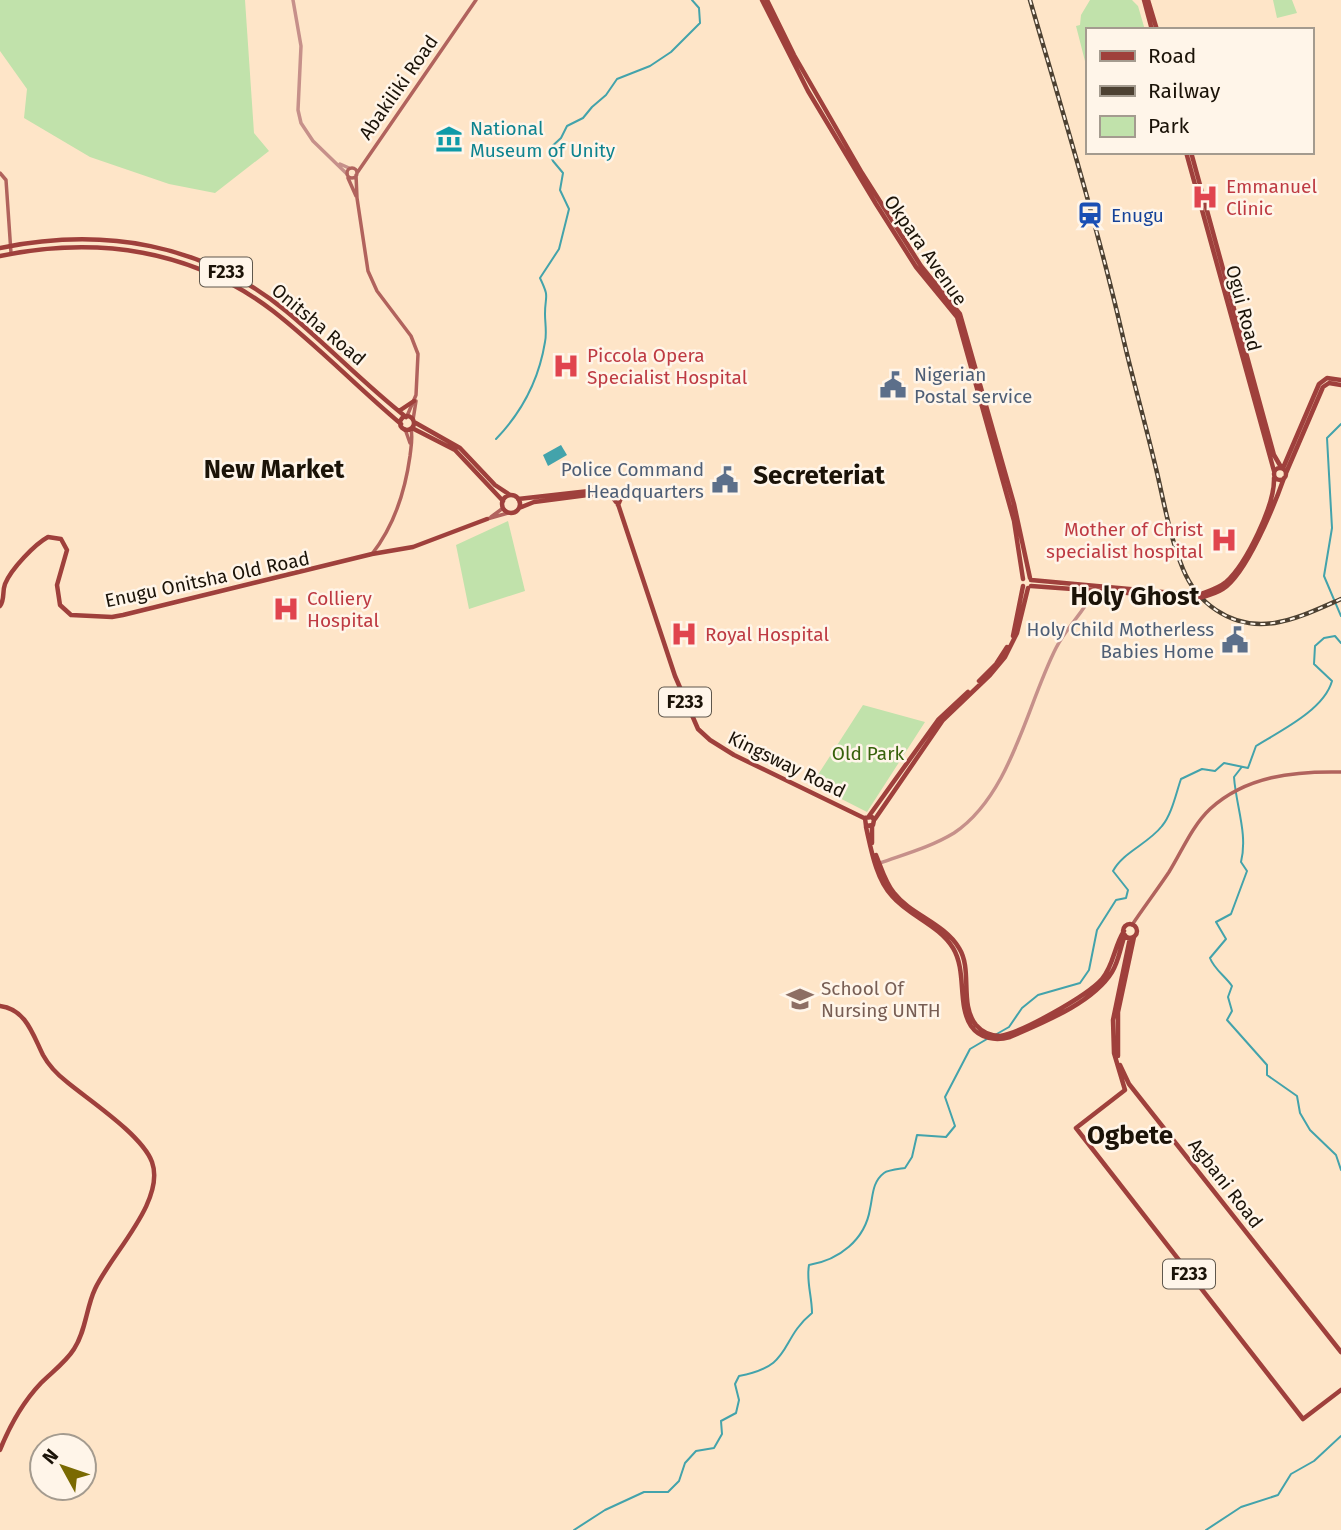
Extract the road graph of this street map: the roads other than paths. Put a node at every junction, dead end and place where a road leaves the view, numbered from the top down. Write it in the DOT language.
graph roads {
  1 [pos="293,0"];
  2 [pos="476,0"];
  3 [pos="765,0"];
  4 [pos="1146,0"];
  5 [pos="1153,28"];
  6 [pos="1189,154"];
  7 [pos="1189,154"];
  8 [pos="368,155"];
  9 [pos="335,161"];
  10 [pos="351,168"];
  11 [pos="0,173"];
  12 [pos="356,174"];
  13 [pos="347,175"];
  14 [pos="357,198"];
  15 [pos="11,246"];
  16 [pos="0,248"];
  17 [pos="11,253"];
  18 [pos="0,256"];
  19 [pos="272,300"];
  20 [pos="267,307"];
  21 [pos="1341,382"];
  22 [pos="415,400"];
  23 [pos="399,411"];
  24 [pos="406,417"];
  25 [pos="401,424"];
  26 [pos="411,426"];
  27 [pos="1283,471"];
  28 [pos="1274,474"];
  29 [pos="624,491"];
  30 [pos="510,495"];
  31 [pos="518,499"];
  32 [pos="503,501"];
  33 [pos="617,504"];
  34 [pos="503,508"];
  35 [pos="519,508"];
  36 [pos="508,513"];
  37 [pos="487,519"];
  38 [pos="380,544"];
  39 [pos="386,552"];
  40 [pos="372,555"];
  41 [pos="1028,583"];
  42 [pos="1094,591"];
  43 [pos="1199,596"];
  44 [pos="0,606"];
  45 [pos="1001,660"];
  46 [pos="1341,772"];
  47 [pos="867,822"];
  48 [pos="880,863"];
  49 [pos="1132,925"];
  50 [pos="1128,935"];
  51 [pos="0,1006"];
  52 [pos="991,1037"];
  53 [pos="1341,1352"];
  54 [pos="1341,1390"];
  55 [pos="0,1450"];
  1 -- 9 [label="street"];
  2 -- 8 [label="main road, Abakiliki Road"];
  3 -- 41 [label="main road, Okpara Avenue"];
  4 -- 5 [label="main road"];
  6 -- 27 [label="main road, Ogui Road"];
  7 -- 28 [label="main road, Ogui Road"];
  8 -- 10 [label="main road"];
  8 -- 12 [label="main road"];
  9 -- 10 [label="street"];
  9 -- 13 [label="street"];
  10 -- 12 [label="main road"];
  10 -- 13 [label="main road"];
  11 -- 15 [label="main road"];
  12 -- 13 [label="main road"];
  12 -- 14 [label="main road"];
  13 -- 14 [label="main road"];
  14 -- 22 [label="main road"];
  15 -- 16 [label="main road, Onitsha Road / F233"];
  15 -- 17 [label="main road"];
  15 -- 19 [label="main road, Onitsha Road / F233"];
  17 -- 18 [label="main road, Onitsha Road / F233"];
  17 -- 20 [label="main road, Onitsha Road / F233"];
  19 -- 20 [label="main road"];
  19 -- 23 [label="main road, Onitsha Road / F233"];
  20 -- 25 [label="main road, Onitsha Road / F233"];
  21 -- 27 [label="main road"];
  22 -- 23 [label="main road"];
  22 -- 24 [label="main road"];
  22 -- 26 [label="main road"];
  23 -- 24 [label="main road, Onitsha Road / F233"];
  24 -- 25 [label="main road"];
  24 -- 26 [label="main road, F233"];
  25 -- 26 [label="main road, F233"];
  26 -- 30 [label="main road, F233"];
  26 -- 32 [label="main road, F233"];
  26 -- 38 [label="main road"];
  27 -- 28 [label="main road"];
  27 -- 28 [label="main road"];
  27 -- 43 [label="main road"];
  28 -- 43 [label="main road"];
  29 -- 33 [label="main road"];
  30 -- 31 [label="main road, F233"];
  30 -- 32 [label="main road"];
  31 -- 33 [label="main road"];
  31 -- 35 [label="main road"];
  32 -- 34 [label="main road"];
  33 -- 35 [label="main road"];
  33 -- 47 [label="main road, Kingsway Road / F233"];
  34 -- 36 [label="main road"];
  34 -- 37 [label="main road"];
  35 -- 36 [label="main road"];
  36 -- 37 [label="main road"];
  37 -- 39 [label="main road, Enugu Onitsha Old Road"];
  38 -- 39 [label="main road"];
  38 -- 40 [label="main road"];
  39 -- 40 [label="main road, Enugu Onitsha Old Road"];
  40 -- 44 [label="main road, Enugu Onitsha Old Road"];
  41 -- 42 [label="main road"];
  41 -- 43 [label="main road"];
  41 -- 45 [label="main road, Okpara Avenue"];
  42 -- 43 [label="main road"];
  42 -- 48 [label="street"];
  45 -- 47 [label="main road, Okpara Avenue"];
  45 -- 47 [label="main road, Okpara Avenue"];
  46 -- 49 [label="main road"];
  47 -- 48 [label="main road"];
  47 -- 52 [label="main road"];
  48 -- 52 [label="main road"];
  49 -- 50 [label="main road"];
  49 -- 50 [label="main road, F233"];
  50 -- 52 [label="main road"];
  50 -- 53 [label="main road, Agbani Road / F233"];
  50 -- 54 [label="main road, F233"];
  51 -- 55 [label="main road"];
}
